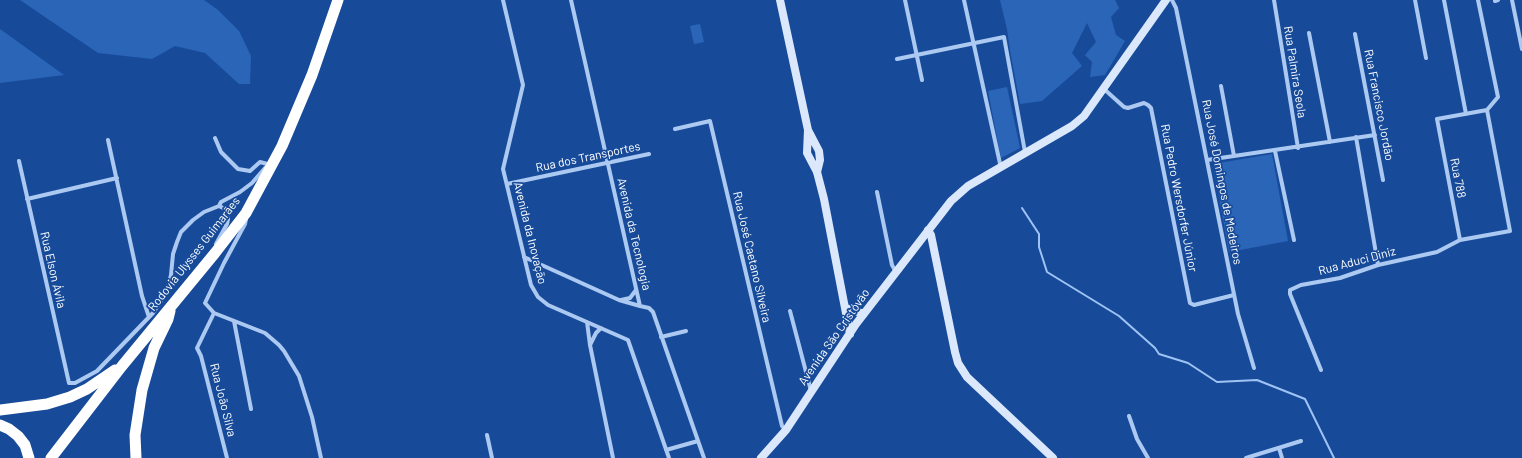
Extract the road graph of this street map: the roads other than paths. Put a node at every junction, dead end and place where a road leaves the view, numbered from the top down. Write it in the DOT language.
graph roads {
  1 [pos="338,0"];
  2 [pos="503,0"];
  3 [pos="571,0"];
  4 [pos="780,0"];
  5 [pos="905,0"];
  6 [pos="964,0"];
  7 [pos="1166,0"];
  8 [pos="1172,0"];
  9 [pos="1274,0"];
  10 [pos="1414,0"];
  11 [pos="1444,0"];
  12 [pos="1478,0"];
  13 [pos="1512,0"];
  14 [pos="1310,33"];
  15 [pos="1355,34"];
  16 [pos="973,43"];
  17 [pos="1522,49"];
  18 [pos="916,55"];
  19 [pos="1426,58"];
  20 [pos="897,59"];
  21 [pos="922,80"];
  22 [pos="1221,86"];
  23 [pos="1104,89"];
  24 [pos="1487,110"];
  25 [pos="1466,114"];
  26 [pos="675,129"];
  27 [pos="808,130"];
  28 [pos="1375,136"];
  29 [pos="1356,137"];
  30 [pos="214,138"];
  31 [pos="108,140"];
  32 [pos="1330,142"];
  33 [pos="817,145"];
  34 [pos="807,146"];
  35 [pos="1298,148"];
  36 [pos="1275,151"];
  37 [pos="1025,153"];
  38 [pos="649,154"];
  39 [pos="1234,156"];
  40 [pos="820,160"];
  41 [pos="1207,160"];
  42 [pos="18,161"];
  43 [pos="608,163"];
  44 [pos="811,163"];
  45 [pos="271,165"];
  46 [pos="1001,168"];
  47 [pos="817,172"];
  48 [pos="117,178"];
  49 [pos="1383,180"];
  50 [pos="507,184"];
  51 [pos="877,192"];
  52 [pos="27,199"];
  53 [pos="219,206"];
  54 [pos="246,213"];
  55 [pos="928,230"];
  56 [pos="1294,240"];
  57 [pos="1460,240"];
  58 [pos="215,252"];
  59 [pos="524,256"];
  60 [pos="1378,265"];
  61 [pos="896,272"];
  62 [pos="636,290"];
  63 [pos="1234,295"];
  64 [pos="619,300"];
  65 [pos="625,300"];
  66 [pos="638,300"];
  67 [pos="172,305"];
  68 [pos="640,306"];
  69 [pos="846,308"];
  70 [pos="790,311"];
  71 [pos="214,313"];
  72 [pos="864,314"];
  73 [pos="149,317"];
  74 [pos="234,321"];
  75 [pos="586,322"];
  76 [pos="601,328"];
  77 [pos="686,331"];
  78 [pos="850,334"];
  79 [pos="661,337"];
  80 [pos="590,345"];
  81 [pos="122,366"];
  82 [pos="1254,368"];
  83 [pos="1321,370"];
  84 [pos="811,391"];
  85 [pos="251,409"];
  86 [pos="0,410"];
  87 [pos="1129,416"];
  88 [pos="0,425"];
  89 [pos="786,430"];
  90 [pos="487,435"];
  91 [pos="698,441"];
  92 [pos="1301,441"];
  93 [pos="1279,448"];
  94 [pos="666,450"];
  95 [pos="29,458"];
  96 [pos="51,458"];
  97 [pos="136,458"];
  98 [pos="227,458"];
  99 [pos="321,458"];
  100 [pos="492,458"];
  101 [pos="613,458"];
  102 [pos="669,458"];
  103 [pos="704,458"];
  104 [pos="761,458"];
  105 [pos="1053,458"];
  106 [pos="1148,458"];
  107 [pos="1246,458"];
  108 [pos="1282,458"];
  1 -- 45 [label="highway, Rodovia Ulysses Guimarães"];
  2 -- 50 [label="street, Avenida da Inovação"];
  3 -- 43 [label="street, Avenida da Tecnologia"];
  4 -- 27 [label="main road"];
  5 -- 18 [label="street"];
  6 -- 16 [label="street"];
  7 -- 23 [label="main road, Avenida São Cristóvão"];
  8 -- 41 [label="street, Rua José Domingos de Medeiros"];
  9 -- 35 [label="street, Rua Palmira Seola"];
  10 -- 19 [label="street"];
  11 -- 25 [label="street"];
  12 -- 24 [label="street"];
  13 -- 17 [label="street"];
  14 -- 32 [label="street"];
  15 -- 28 [label="street, Rua Francisco Jordão"];
  16 -- 18 [label="street"];
  16 -- 37 [label="street"];
  16 -- 46 [label="street"];
  18 -- 20 [label="street"];
  18 -- 21 [label="street"];
  22 -- 39 [label="street"];
  23 -- 37 [label="main road, Avenida São Cristóvão"];
  23 -- 63 [label="street, Rua Pedro Wersdorfer Júnior"];
  24 -- 25 [label="street"];
  24 -- 57 [label="street, Rua Aduci Diniz"];
  25 -- 57 [label="street, Rua 788"];
  26 -- 89 [label="street, Rua José Caetano Silveira"];
  27 -- 33 [label="main road"];
  27 -- 34 [label="main road"];
  28 -- 29 [label="street"];
  28 -- 49 [label="street, Rua Francisco Jordão"];
  29 -- 32 [label="street"];
  29 -- 60 [label="street"];
  30 -- 45 [label="street"];
  31 -- 48 [label="street"];
  32 -- 35 [label="street"];
  33 -- 34 [label="main road"];
  33 -- 40 [label="main road"];
  34 -- 44 [label="main road"];
  35 -- 36 [label="street"];
  36 -- 39 [label="street"];
  36 -- 56 [label="street"];
  37 -- 46 [label="main road, Avenida São Cristóvão"];
  38 -- 43 [label="street, Rua dos Transportes"];
  39 -- 41 [label="street"];
  40 -- 44 [label="main road"];
  40 -- 47 [label="main road"];
  41 -- 63 [label="street, Rua José Domingos de Medeiros"];
  42 -- 52 [label="street, Rua Elson Ávila"];
  43 -- 50 [label="street, Rua dos Transportes"];
  43 -- 62 [label="street, Avenida da Tecnologia"];
  44 -- 47 [label="main road"];
  45 -- 53 [label="street"];
  45 -- 54 [label="highway, Rodovia Ulysses Guimarães"];
  46 -- 55 [label="main road, Avenida São Cristóvão"];
  47 -- 69 [label="main road"];
  48 -- 52 [label="street"];
  48 -- 73 [label="street"];
  50 -- 59 [label="street, Avenida da Inovação"];
  51 -- 61 [label="street"];
  52 -- 73 [label="street, Rua Elson Ávila"];
  53 -- 58 [label="street"];
  53 -- 73 [label="street"];
  54 -- 58 [label="highway, Rodovia Ulysses Guimarães"];
  54 -- 71 [label="street"];
  55 -- 61 [label="main road, Avenida São Cristóvão"];
  55 -- 105 [label="main road"];
  57 -- 60 [label="street, Rua Aduci Diniz"];
  58 -- 67 [label="highway, Rodovia Ulysses Guimarães"];
  59 -- 64 [label="street"];
  59 -- 75 [label="street, Avenida da Inovação"];
  60 -- 83 [label="street, Rua Aduci Diniz"];
  61 -- 72 [label="main road, Avenida São Cristóvão"];
  62 -- 65 [label="street"];
  62 -- 66 [label="street, Avenida da Tecnologia"];
  63 -- 82 [label="street, Rua José Domingos de Medeiros"];
  64 -- 65 [label="street"];
  64 -- 68 [label="street"];
  65 -- 66 [label="street"];
  66 -- 68 [label="street, Avenida da Tecnologia"];
  67 -- 81 [label="highway, Rodovia Ulysses Guimarães"];
  67 -- 97 [label="highway"];
  68 -- 79 [label="street, Avenida da Tecnologia"];
  69 -- 72 [label="main road"];
  69 -- 78 [label="main road"];
  70 -- 84 [label="street"];
  71 -- 74 [label="street"];
  71 -- 98 [label="street, Rua João Silva"];
  72 -- 78 [label="main road, Avenida São Cristóvão"];
  74 -- 85 [label="street"];
  74 -- 99 [label="street"];
  75 -- 76 [label="street, Avenida da Inovação"];
  75 -- 80 [label="street"];
  76 -- 80 [label="street"];
  76 -- 94 [label="street, Avenida da Inovação"];
  77 -- 79 [label="street"];
  78 -- 84 [label="main road, Avenida São Cristóvão"];
  79 -- 91 [label="street, Avenida da Tecnologia"];
  80 -- 101 [label="street"];
  81 -- 86 [label="highway"];
  81 -- 96 [label="highway, Rodovia Ulysses Guimarães"];
  84 -- 89 [label="main road, Avenida São Cristóvão"];
  87 -- 106 [label="street"];
  88 -- 95 [label="highway"];
  89 -- 104 [label="main road, Avenida São Cristóvão"];
  90 -- 100 [label="street"];
  91 -- 94 [label="street"];
  91 -- 103 [label="street, Avenida da Tecnologia"];
  92 -- 93 [label="street"];
  93 -- 107 [label="street"];
  93 -- 108 [label="street"];
  94 -- 102 [label="street, Avenida da Inovação"];
}
